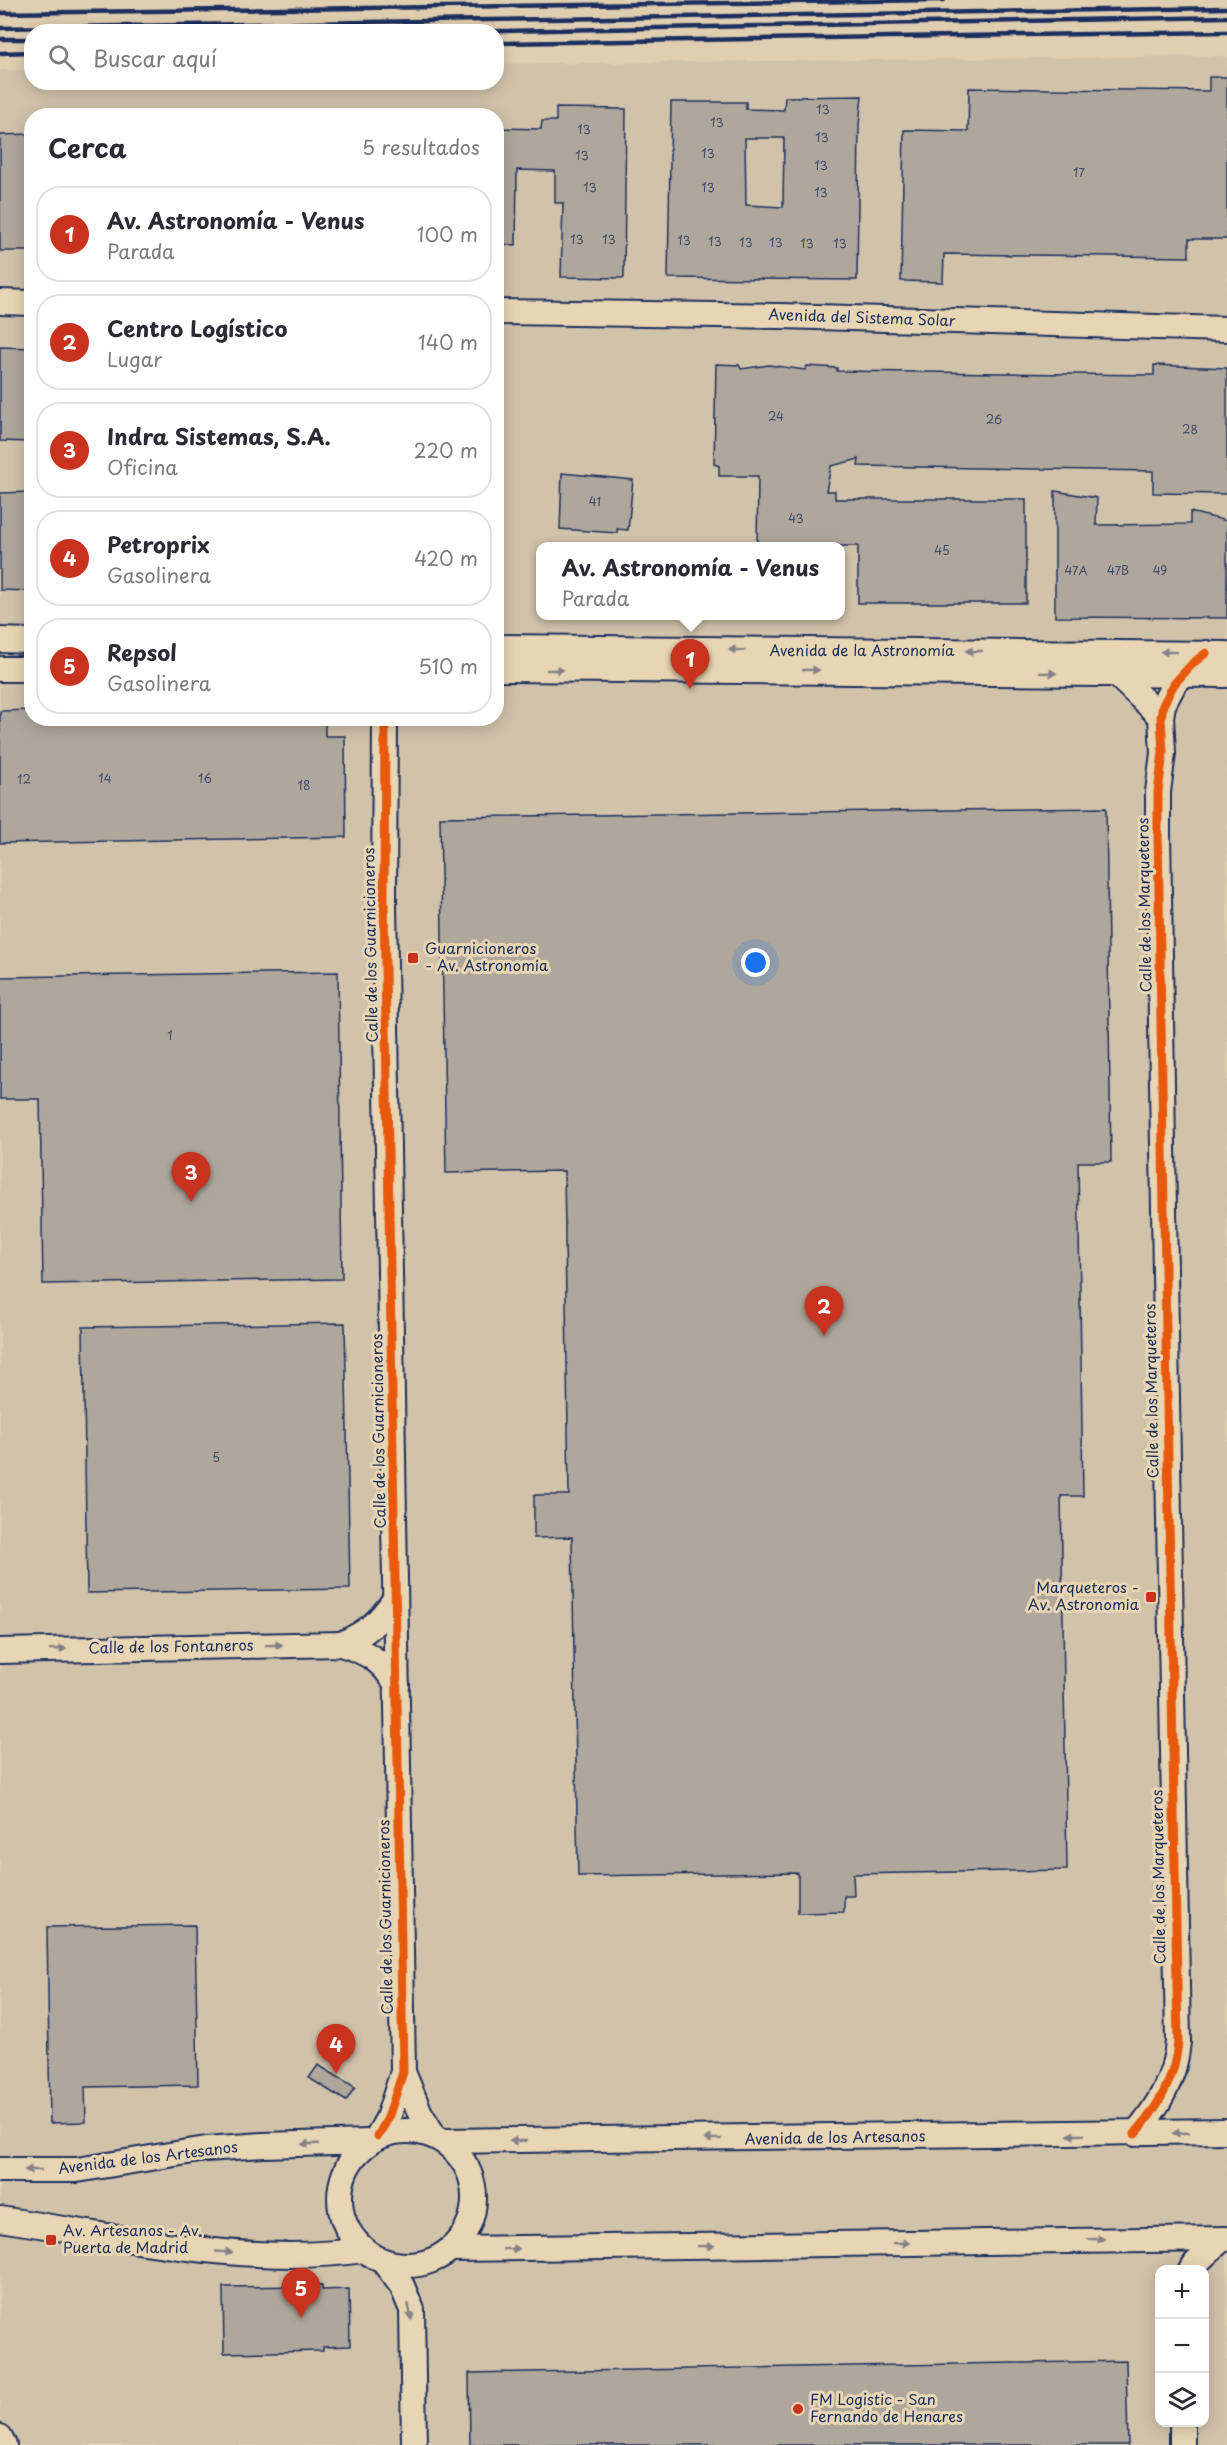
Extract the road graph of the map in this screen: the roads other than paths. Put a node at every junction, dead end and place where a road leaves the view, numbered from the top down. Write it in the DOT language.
graph roads {
  1 [pos="0,302"];
  2 [pos="24,303"];
  3 [pos="504,312"];
  4 [pos="1227,329"];
  5 [pos="0,640"];
  6 [pos="24,640"];
  7 [pos="504,647"];
  8 [pos="1216,653"];
  9 [pos="0,669"];
  10 [pos="24,669"];
  11 [pos="504,669"];
  12 [pos="1116,674"];
  13 [pos="1182,675"];
  14 [pos="1227,675"];
  15 [pos="1161,717"];
  16 [pos="385,726"];
  17 [pos="395,1599"];
  18 [pos="341,1644"];
  19 [pos="0,1650"];
  20 [pos="397,1685"];
  21 [pos="403,2072"];
  22 [pos="1227,2131"];
  23 [pos="1135,2134"];
  24 [pos="439,2138"];
  25 [pos="373,2139"];
  26 [pos="0,2170"];
  27 [pos="0,2219"];
  28 [pos="1224,2239"];
  29 [pos="452,2249"];
  30 [pos="374,2256"];
  31 [pos="1195,2265"];
  32 [pos="1182,2427"];
  33 [pos="0,2438"];
  34 [pos="4,2445"];
  35 [pos="414,2445"];
  36 [pos="1182,2445"];
  1 -- 2 [label="street"];
  3 -- 4 [label="street, Avenida del Sistema Solar"];
  5 -- 6 [label="street"];
  8 -- 7 [label="street, Avenida de la Astronomía, one-way"];
  8 -- 13 [label="street, Calle de los Marqueteros"];
  9 -- 10 [label="street"];
  11 -- 12 [label="street, Avenida de la Astronomía, one-way"];
  12 -- 13 [label="street, Avenida de la Astronomía"];
  12 -- 15 [label="street"];
  13 -- 14 [label="street, Avenida de la Astronomía"];
  13 -- 15 [label="street, Calle de los Marqueteros"];
  15 -- 23 [label="street, Calle de los Marqueteros"];
  16 -- 17 [label="street, Calle de los Guarnicioneros"];
  17 -- 18 [label="street, Calle de los Fontaneros"];
  17 -- 20 [label="street, Calle de los Guarnicioneros"];
  19 -- 18 [label="street, Calle de los Fontaneros, one-way"];
  18 -- 20 [label="street, Calle de los Fontaneros"];
  20 -- 21 [label="street, Calle de los Guarnicioneros"];
  21 -- 24 [label="street, Calle de los Guarnicioneros"];
  21 -- 25 [label="street, Calle de los Guarnicioneros"];
  22 -- 23 [label="street, Avenida de los Artesanos, one-way"];
  23 -- 24 [label="street, Avenida de los Artesanos, one-way"];
  24 -- 25 [label="street"];
  24 -- 29 [label="street"];
  25 -- 26 [label="street, Avenida de los Artesanos, one-way"];
  25 -- 30 [label="street"];
  27 -- 30 [label="street, one-way"];
  29 -- 28 [label="street, one-way"];
  28 -- 31 [label="street"];
  29 -- 30 [label="street"];
  30 -- 35 [label="street, one-way"];
  32 -- 36 [label="street"];
  33 -- 34 [label="street"];
}
